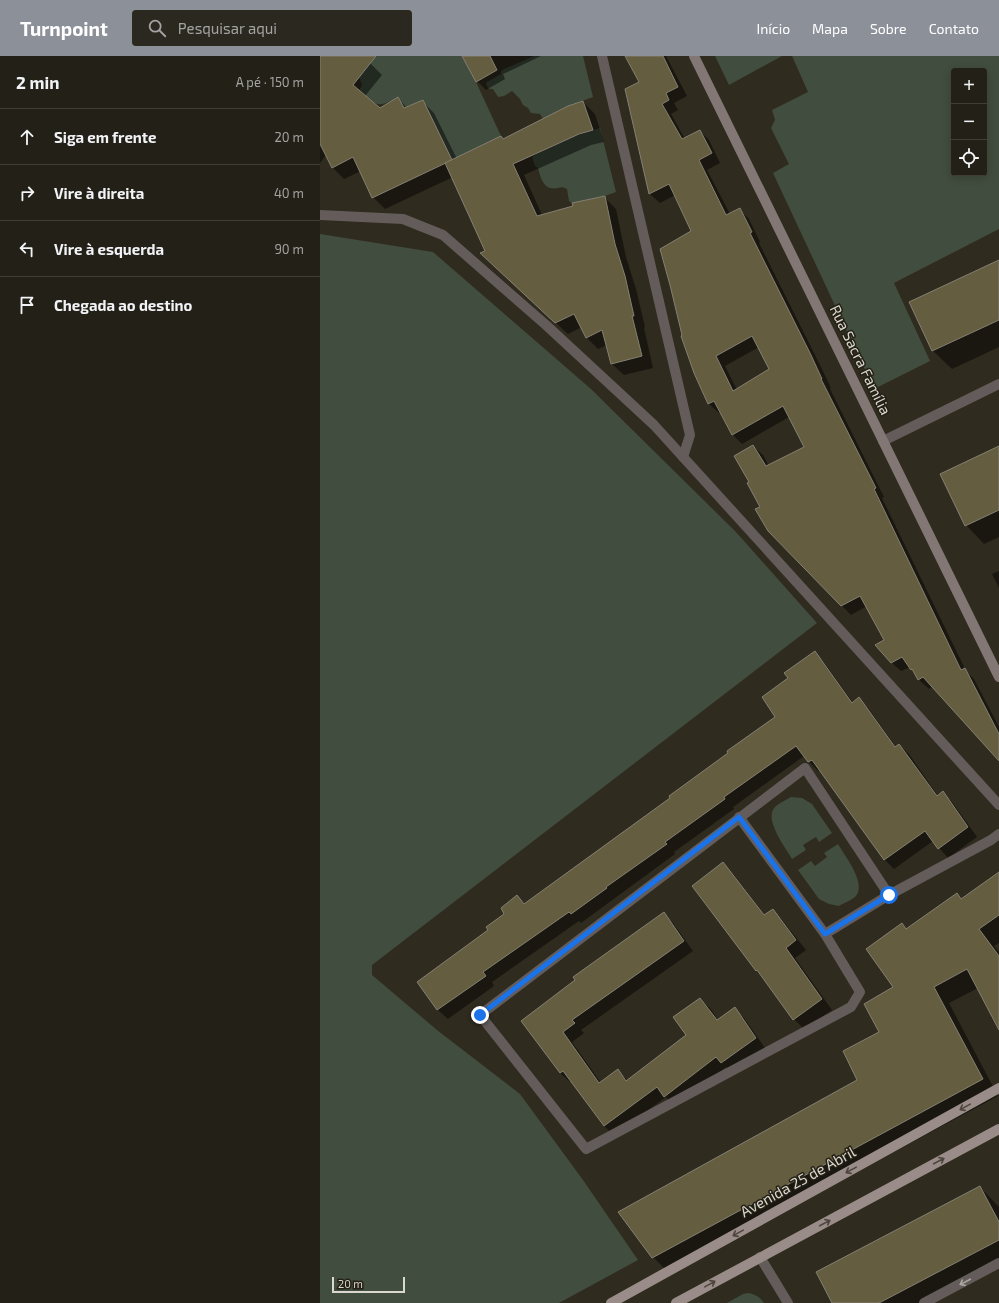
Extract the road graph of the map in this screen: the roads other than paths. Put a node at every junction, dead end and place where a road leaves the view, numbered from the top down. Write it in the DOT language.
graph roads {
  1 [pos="602,56"];
  2 [pos="694,56"];
  3 [pos="320,215"];
  4 [pos="999,384"];
  5 [pos="883,441"];
  6 [pos="683,456"];
  7 [pos="996,665"];
  8 [pos="999,677"];
  9 [pos="999,805"];
  10 [pos="739,817"];
  11 [pos="999,834"];
  12 [pos="889,895"];
  13 [pos="825,934"];
  14 [pos="999,1088"];
  15 [pos="999,1129"];
  16 [pos="760,1257"];
  17 [pos="999,1263"];
  18 [pos="611,1303"];
  19 [pos="676,1303"];
  20 [pos="788,1303"];
  21 [pos="924,1303"];
  1 -- 6 [label="street"];
  2 -- 5 [label="street, Rua Sacra Família"];
  3 -- 6 [label="street"];
  4 -- 5 [label="street"];
  5 -- 7 [label="street, Rua Sacra Família"];
  6 -- 9 [label="street"];
  7 -- 8 [label="street, Rua Sacra Família"];
  10 -- 12 [label="street"];
  10 -- 13 [label="street"];
  10 -- 13 [label="street"];
  11 -- 12 [label="street"];
  12 -- 13 [label="street"];
  14 -- 18 [label="main road, Avenida 25 de Abril, one-way"];
  16 -- 15 [label="main road, one-way"];
  19 -- 16 [label="main road, one-way"];
  16 -- 20 [label="street"];
  17 -- 21 [label="street, one-way"];
}
